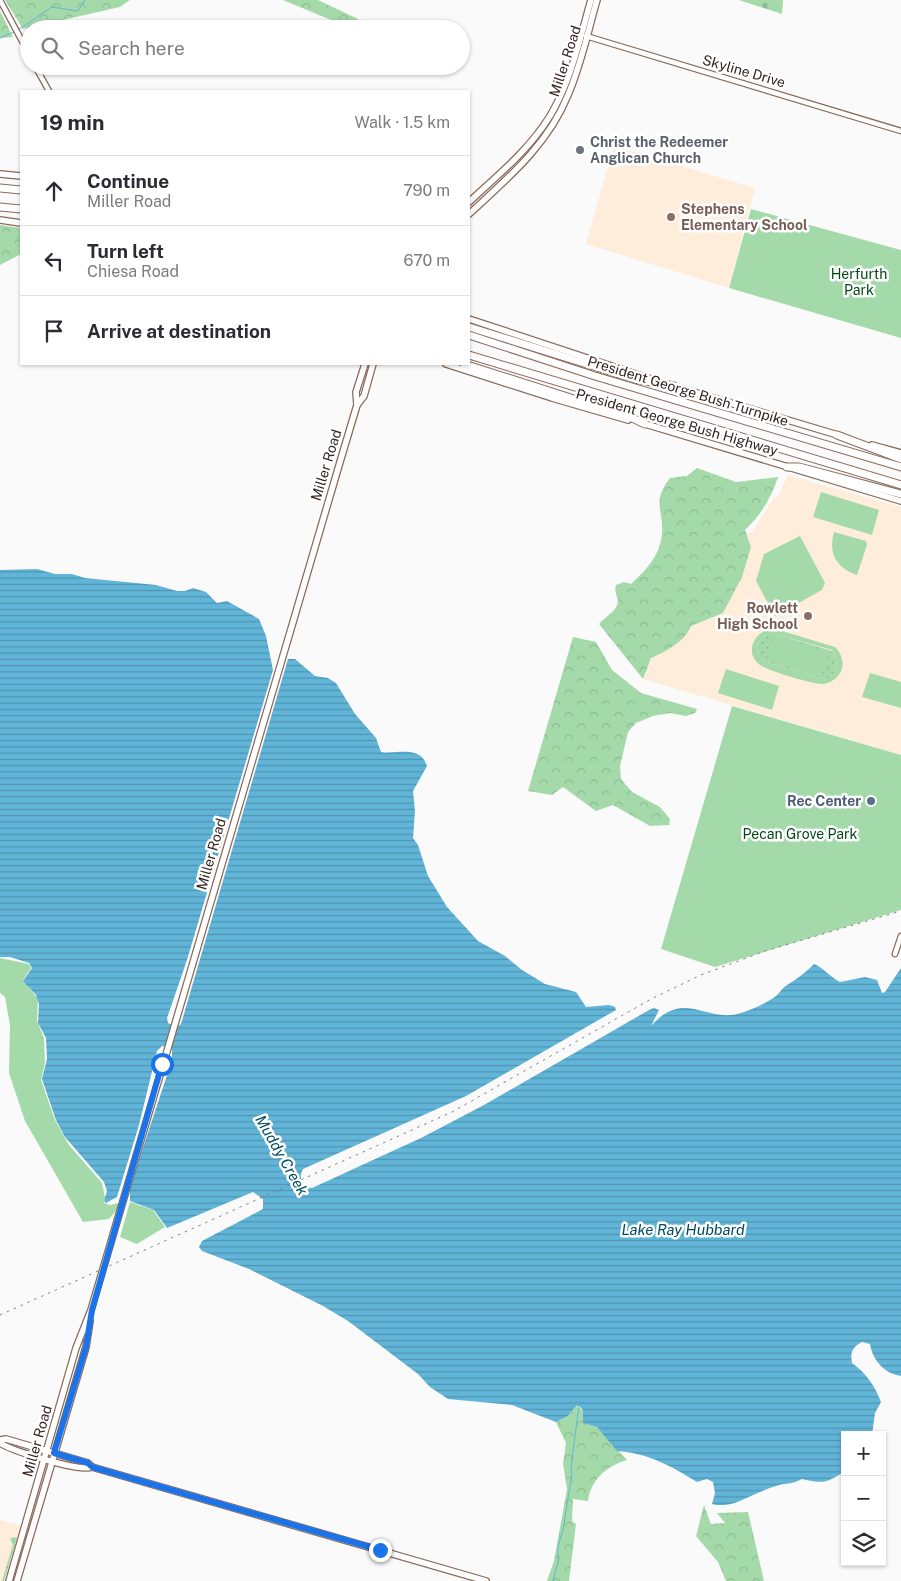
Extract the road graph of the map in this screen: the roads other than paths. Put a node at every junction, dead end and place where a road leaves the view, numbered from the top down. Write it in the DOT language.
graph roads {
  1 [pos="0,0"];
  2 [pos="591,0"];
  3 [pos="597,0"];
  4 [pos="20,36"];
  5 [pos="584,36"];
  6 [pos="40,75"];
  7 [pos="48,90"];
  8 [pos="901,131"];
  9 [pos="0,174"];
  10 [pos="20,176"];
  11 [pos="0,188"];
  12 [pos="20,190"];
  13 [pos="470,201"];
  14 [pos="0,207"];
  15 [pos="20,209"];
  16 [pos="470,213"];
  17 [pos="0,220"];
  18 [pos="20,223"];
  19 [pos="470,319"];
  20 [pos="470,327"];
  21 [pos="470,335"];
  22 [pos="470,355"];
  23 [pos="365,365"];
  24 [pos="373,365"];
  25 [pos="449,365"];
  26 [pos="467,365"];
  27 [pos="674,386"];
  28 [pos="357,405"];
  29 [pos="645,424"];
  30 [pos="837,435"];
  31 [pos="901,454"];
  32 [pos="901,459"];
  33 [pos="787,467"];
  34 [pos="901,467"];
  35 [pos="901,485"];
  36 [pos="901,494"];
  37 [pos="901,500"];
  38 [pos="901,936"];
  39 [pos="895,954"];
  40 [pos="92,1310"];
  41 [pos="0,1441"];
  42 [pos="46,1451"];
  43 [pos="54,1453"];
  44 [pos="44,1458"];
  45 [pos="52,1460"];
  46 [pos="92,1467"];
  47 [pos="9,1581"];
  48 [pos="17,1581"];
  49 [pos="486,1581"];
  1 -- 4 [label="street"];
  2 -- 5 [label="main road, Miller Road"];
  3 -- 5 [label="main road, Miller Road"];
  5 -- 8 [label="street, Skyline Drive"];
  5 -- 13 [label="main road, Miller Road"];
  5 -- 16 [label="main road, Miller Road"];
  6 -- 7 [label="street"];
  9 -- 10 [label="main road"];
  11 -- 12 [label="highway"];
  14 -- 15 [label="highway"];
  17 -- 18 [label="main road"];
  19 -- 27 [label="main road"];
  20 -- 27 [label="highway"];
  21 -- 34 [label="highway, President George Bush Turnpike"];
  22 -- 35 [label="highway, President George Bush Turnpike"];
  23 -- 28 [label="main road, Miller Road"];
  24 -- 28 [label="main road, Miller Road"];
  25 -- 29 [label="main road, President George Bush Highway"];
  26 -- 29 [label="highway"];
  27 -- 30 [label="main road"];
  28 -- 40 [label="main road, Miller Road"];
  29 -- 33 [label="main road, President George Bush Highway"];
  30 -- 31 [label="main road"];
  30 -- 32 [label="highway"];
  33 -- 36 [label="highway"];
  33 -- 37 [label="main road, President George Bush Highway"];
  38 -- 39 [label="street"];
  40 -- 42 [label="main road, Miller Road"];
  40 -- 43 [label="main road, Miller Road"];
  41 -- 42 [label="main road"];
  41 -- 44 [label="main road"];
  42 -- 43 [label="main road"];
  42 -- 44 [label="main road, Miller Road"];
  43 -- 45 [label="main road, Miller Road"];
  43 -- 46 [label="main road"];
  44 -- 45 [label="main road"];
  44 -- 47 [label="main road, Miller Road"];
  45 -- 46 [label="main road"];
  45 -- 48 [label="main road, Miller Road"];
  46 -- 49 [label="main road"];
}
